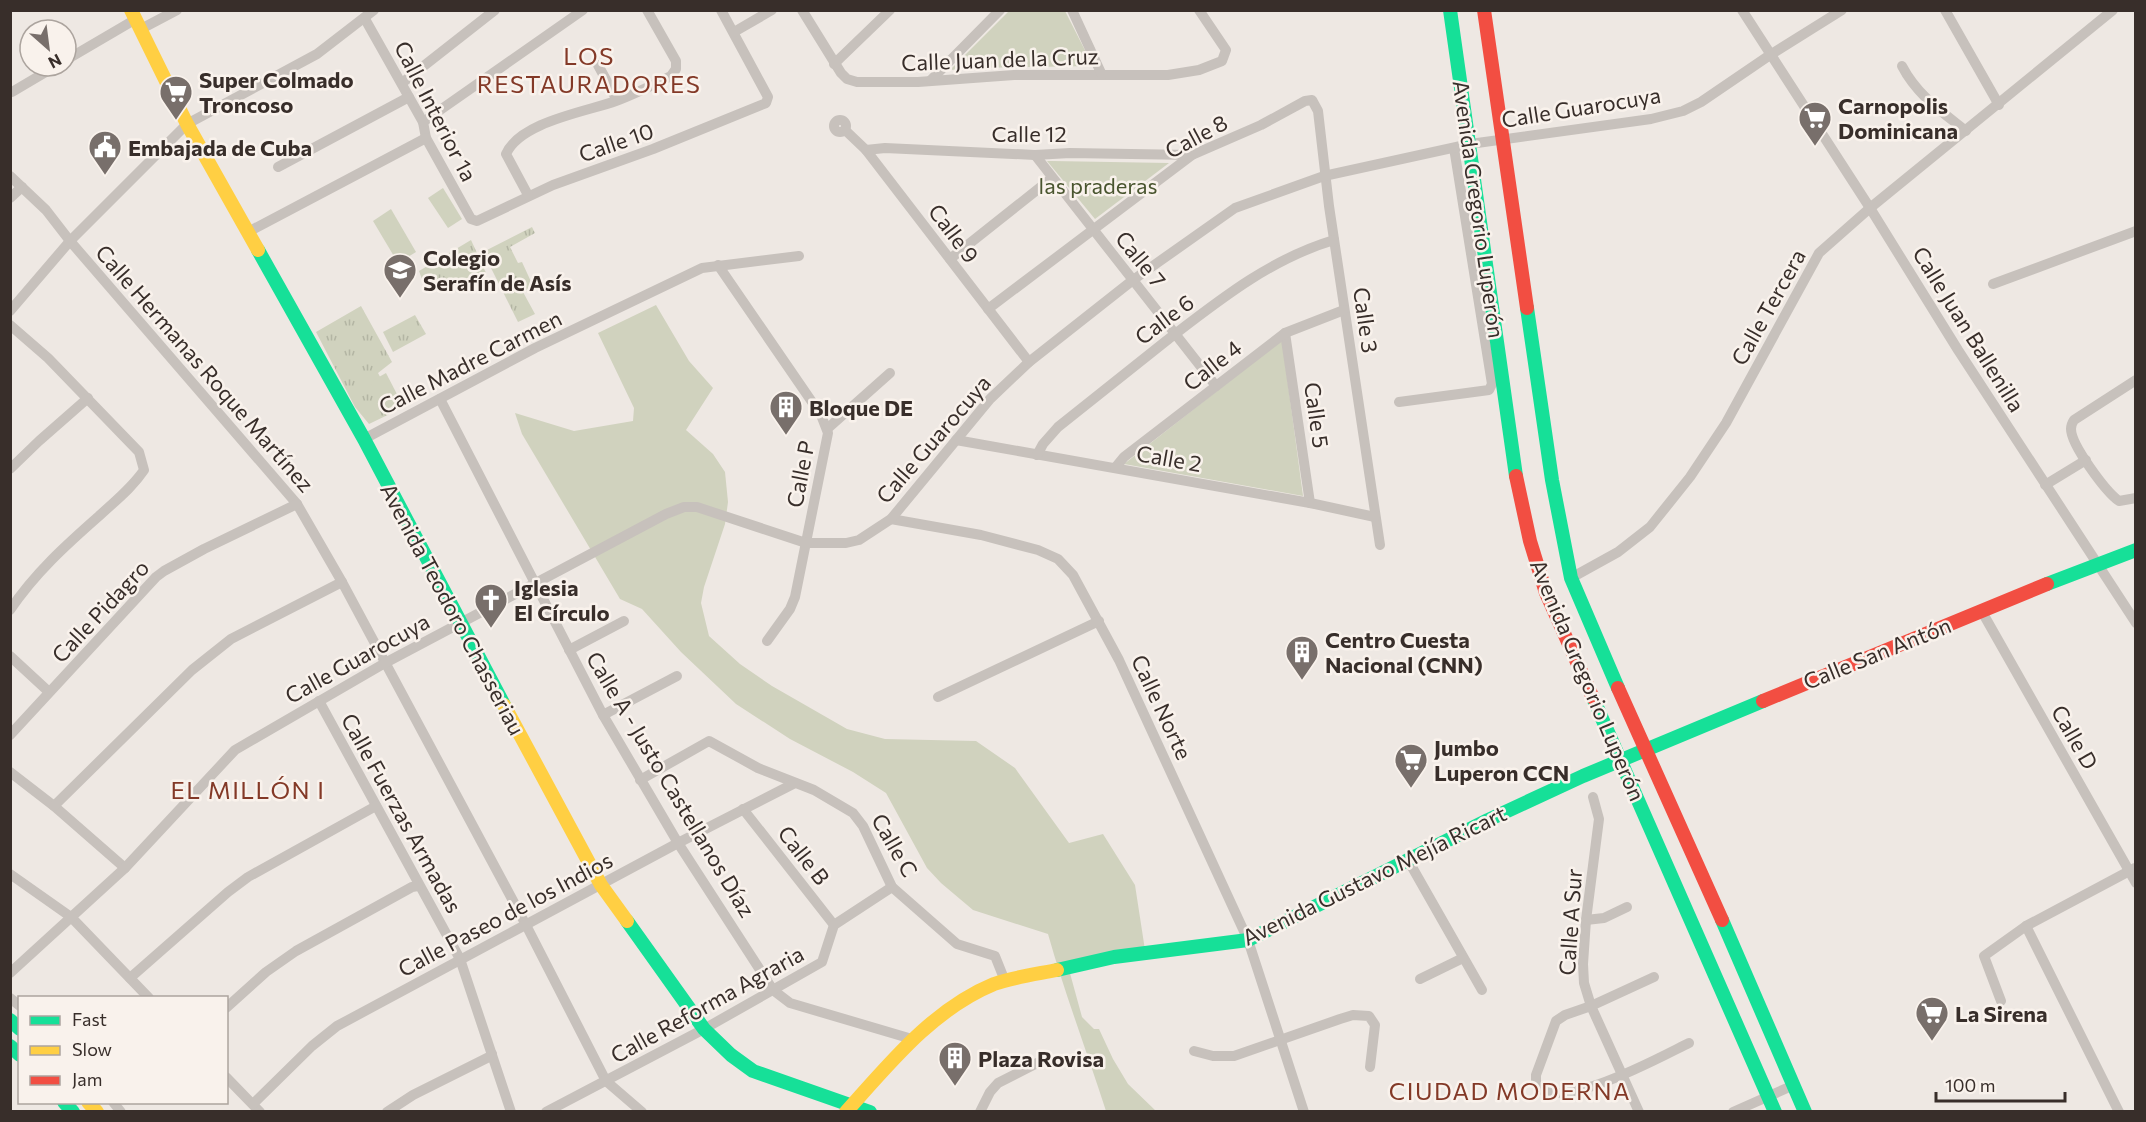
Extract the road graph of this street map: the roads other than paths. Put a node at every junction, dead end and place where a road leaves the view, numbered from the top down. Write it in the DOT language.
graph roads {
  1 [pos="177,10"];
  2 [pos="495,10"];
  3 [pos="583,10"];
  4 [pos="647,10"];
  5 [pos="721,10"];
  6 [pos="772,10"];
  7 [pos="802,10"];
  8 [pos="890,10"];
  9 [pos="1000,10"];
  10 [pos="1072,10"];
  11 [pos="1199,10"];
  12 [pos="1450,10"];
  13 [pos="1484,10"];
  14 [pos="1742,10"];
  15 [pos="1842,10"];
  16 [pos="1944,10"];
  17 [pos="2113,10"];
  18 [pos="370,15"];
  19 [pos="136,19"];
  20 [pos="734,32"];
  21 [pos="78,53"];
  22 [pos="1770,55"];
  23 [pos="834,64"];
  24 [pos="598,65"];
  25 [pos="1902,66"];
  26 [pos="1102,75"];
  27 [pos="36,78"];
  28 [pos="932,80"];
  29 [pos="402,83"];
  30 [pos="12,92"];
  31 [pos="409,97"];
  32 [pos="617,100"];
  33 [pos="1314,101"];
  34 [pos="1998,105"];
  35 [pos="423,122"];
  36 [pos="187,124"];
  37 [pos="845,130"];
  38 [pos="1966,131"];
  39 [pos="426,138"];
  40 [pos="1503,139"];
  41 [pos="1470,144"];
  42 [pos="1454,148"];
  43 [pos="866,150"];
  44 [pos="1035,155"];
  45 [pos="1192,155"];
  46 [pos="278,166"];
  47 [pos="10,176"];
  48 [pos="1324,176"];
  49 [pos="1053,178"];
  50 [pos="22,187"];
  51 [pos="528,195"];
  52 [pos="10,198"];
  53 [pos="1870,208"];
  54 [pos="474,220"];
  55 [pos="1093,230"];
  56 [pos="2136,231"];
  57 [pos="248,232"];
  58 [pos="1334,240"];
  59 [pos="70,241"];
  60 [pos="799,256"];
  61 [pos="950,259"];
  62 [pos="718,265"];
  63 [pos="1133,280"];
  64 [pos="1993,284"];
  65 [pos="988,309"];
  66 [pos="1344,310"];
  67 [pos="10,311"];
  68 [pos="10,325"];
  69 [pos="1285,333"];
  70 [pos="1176,334"];
  71 [pos="1029,362"];
  72 [pos="890,373"];
  73 [pos="2136,380"];
  74 [pos="1216,386"];
  75 [pos="88,398"];
  76 [pos="440,399"];
  77 [pos="1399,402"];
  78 [pos="827,429"];
  79 [pos="364,440"];
  80 [pos="956,440"];
  81 [pos="1037,455"];
  82 [pos="2085,460"];
  83 [pos="1115,468"];
  84 [pos="10,469"];
  85 [pos="2045,485"];
  86 [pos="2136,498"];
  87 [pos="1310,503"];
  88 [pos="297,504"];
  89 [pos="1375,517"];
  90 [pos="891,519"];
  91 [pos="806,543"];
  92 [pos="1380,545"];
  93 [pos="2136,550"];
  94 [pos="2098,564"];
  95 [pos="1571,578"];
  96 [pos="342,582"];
  97 [pos="535,583"];
  98 [pos="10,610"];
  99 [pos="1981,610"];
  100 [pos="624,621"];
  101 [pos="1099,621"];
  102 [pos="459,623"];
  103 [pos="2136,623"];
  104 [pos="767,641"];
  105 [pos="569,650"];
  106 [pos="10,656"];
  107 [pos="386,663"];
  108 [pos="677,676"];
  109 [pos="49,692"];
  110 [pos="938,697"];
  111 [pos="319,701"];
  112 [pos="603,715"];
  113 [pos="10,735"];
  114 [pos="1646,749"];
  115 [pos="1621,760"];
  116 [pos="10,772"];
  117 [pos="640,780"];
  118 [pos="795,783"];
  119 [pos="1593,797"];
  120 [pos="54,806"];
  121 [pos="376,806"];
  122 [pos="743,808"];
  123 [pos="678,843"];
  124 [pos="1408,860"];
  125 [pos="125,868"];
  126 [pos="2133,870"];
  127 [pos="10,874"];
  128 [pos="2136,883"];
  129 [pos="601,885"];
  130 [pos="418,886"];
  131 [pos="892,887"];
  132 [pos="1627,907"];
  133 [pos="71,917"];
  134 [pos="1586,920"];
  135 [pos="526,925"];
  136 [pos="834,925"];
  137 [pos="2026,926"];
  138 [pos="1248,940"];
  139 [pos="1463,958"];
  140 [pos="460,959"];
  141 [pos="10,973"];
  142 [pos="1654,977"];
  143 [pos="130,978"];
  144 [pos="1420,979"];
  145 [pos="1005,981"];
  146 [pos="773,990"];
  147 [pos="1482,990"];
  148 [pos="147,996"];
  149 [pos="2001,1001"];
  150 [pos="228,1006"];
  151 [pos="1591,1006"];
  152 [pos="704,1029"];
  153 [pos="912,1039"];
  154 [pos="1281,1040"];
  155 [pos="1689,1043"];
  156 [pos="1194,1051"];
  157 [pos="492,1054"];
  158 [pos="1045,1059"];
  159 [pos="1370,1067"];
  160 [pos="1622,1075"];
  161 [pos="228,1079"];
  162 [pos="606,1082"];
  163 [pos="1794,1085"];
  164 [pos="1768,1096"];
  165 [pos="256,1108"];
  166 [pos="849,1108"];
  167 [pos="387,1112"];
  168 [pos="511,1112"];
  169 [pos="546,1112"];
  170 [pos="642,1112"];
  171 [pos="870,1112"];
  172 [pos="980,1112"];
  173 [pos="1304,1112"];
  174 [pos="1639,1112"];
  175 [pos="1733,1112"];
  176 [pos="1775,1112"];
  177 [pos="1805,1112"];
  178 [pos="2119,1112"];
  1 -- 19 [label="street"];
  2 -- 29 [label="street"];
  3 -- 35 [label="street"];
  4 -- 32 [label="street"];
  5 -- 20 [label="street"];
  6 -- 20 [label="street"];
  7 -- 23 [label="street, Calle Juan de la Cruz"];
  8 -- 23 [label="street"];
  9 -- 28 [label="street"];
  10 -- 26 [label="street"];
  11 -- 26 [label="street, Calle Juan de la Cruz"];
  12 -- 41 [label="street, Avenida Gregorio Luperón"];
  13 -- 40 [label="street, Avenida Gregorio Luperón"];
  14 -- 22 [label="street, Calle Juan Ballenilla"];
  15 -- 22 [label="street, Calle Guarocuya"];
  16 -- 34 [label="street"];
  17 -- 34 [label="street, Calle Tercera"];
  18 -- 29 [label="street, Calle Interior 1a"];
  18 -- 36 [label="street"];
  19 -- 21 [label="street"];
  19 -- 36 [label="street, Avenida Teodoro Chasseriau"];
  20 -- 51 [label="street, Calle 10"];
  22 -- 40 [label="street, Calle Guarocuya"];
  22 -- 53 [label="street, Calle Juan Ballenilla"];
  23 -- 28 [label="street, Calle Juan de la Cruz"];
  24 -- 32 [label="street"];
  25 -- 38 [label="street"];
  26 -- 28 [label="street, Calle Juan de la Cruz"];
  27 -- 30 [label="street"];
  29 -- 31 [label="street, Calle Interior 1a"];
  31 -- 35 [label="street, Calle Interior 1a"];
  31 -- 46 [label="street"];
  32 -- 51 [label="street"];
  33 -- 45 [label="street, Calle 8"];
  33 -- 48 [label="street, Calle 3"];
  34 -- 38 [label="street, Calle Tercera"];
  35 -- 39 [label="street, Calle Interior 1a"];
  36 -- 57 [label="street, Avenida Teodoro Chasseriau"];
  36 -- 59 [label="street"];
  37 -- 43 [label="street, Calle 9"];
  38 -- 53 [label="street, Calle Tercera"];
  39 -- 54 [label="street, Calle Interior 1a"];
  39 -- 57 [label="street"];
  40 -- 41 [label="street, Calle Guarocuya"];
  40 -- 95 [label="street, Avenida Gregorio Luperón"];
  41 -- 42 [label="street, Calle Guarocuya"];
  41 -- 115 [label="street, Avenida Gregorio Luperón"];
  42 -- 48 [label="street, Calle Guarocuya"];
  42 -- 77 [label="street"];
  43 -- 44 [label="street, Calle 12"];
  43 -- 61 [label="street, Calle 9"];
  44 -- 45 [label="street, Calle 12"];
  44 -- 49 [label="street, Calle 7"];
  45 -- 55 [label="street, Calle 8"];
  47 -- 50 [label="street, Calle Hermanas Roque Martínez"];
  48 -- 58 [label="street, Calle 3"];
  48 -- 63 [label="street, Calle Guarocuya"];
  49 -- 55 [label="street, Calle 7"];
  49 -- 61 [label="street"];
  50 -- 52 [label="street"];
  50 -- 59 [label="street, Calle Hermanas Roque Martínez"];
  51 -- 54 [label="street, Calle 10"];
  53 -- 85 [label="street, Calle Juan Ballenilla"];
  53 -- 95 [label="street, Calle Tercera"];
  55 -- 63 [label="street, Calle 7"];
  55 -- 65 [label="street, Calle 8"];
  56 -- 64 [label="street"];
  57 -- 79 [label="street, Avenida Teodoro Chasseriau"];
  58 -- 66 [label="street, Calle 3"];
  58 -- 70 [label="street, Calle 6"];
  59 -- 67 [label="street"];
  59 -- 88 [label="street, Calle Hermanas Roque Martínez"];
  60 -- 62 [label="street, Calle Madre Carmen"];
  61 -- 65 [label="street, Calle 9"];
  62 -- 76 [label="street, Calle Madre Carmen"];
  62 -- 78 [label="street, Calle P"];
  63 -- 70 [label="street, Calle 7"];
  63 -- 71 [label="street, Calle Guarocuya"];
  65 -- 71 [label="street, Calle 9"];
  66 -- 69 [label="street, Calle 4"];
  66 -- 89 [label="street, Calle 3"];
  68 -- 75 [label="street"];
  69 -- 74 [label="street, Calle 4"];
  69 -- 87 [label="street, Calle 5"];
  70 -- 74 [label="street, Calle 7"];
  70 -- 81 [label="street, Calle 6"];
  71 -- 80 [label="street, Calle Guarocuya"];
  72 -- 78 [label="street"];
  73 -- 82 [label="street"];
  74 -- 83 [label="street, Calle 4"];
  75 -- 84 [label="street"];
  75 -- 98 [label="street"];
  76 -- 79 [label="street, Calle Madre Carmen"];
  76 -- 97 [label="street, Calle A - Justo Castellanos Díaz"];
  78 -- 91 [label="street, Calle P"];
  79 -- 102 [label="street, Avenida Teodoro Chasseriau"];
  80 -- 81 [label="street, Calle 2"];
  80 -- 90 [label="street, Calle Guarocuya"];
  81 -- 83 [label="street, Calle 2"];
  82 -- 85 [label="street"];
  82 -- 86 [label="street"];
  83 -- 87 [label="street, Calle 2"];
  85 -- 94 [label="street, Calle Juan Ballenilla"];
  87 -- 89 [label="street, Calle 2"];
  88 -- 96 [label="street, Calle Hermanas Roque Martínez"];
  88 -- 109 [label="street, Calle Pidagro"];
  89 -- 92 [label="street, Calle 3"];
  90 -- 91 [label="street, Calle Guarocuya"];
  90 -- 101 [label="street, Calle Norte"];
  91 -- 97 [label="street, Calle Guarocuya"];
  91 -- 104 [label="street, Calle P"];
  93 -- 94 [label="street, Calle San Antón"];
  94 -- 99 [label="street, Calle San Antón"];
  94 -- 103 [label="street, Calle Juan Ballenilla"];
  95 -- 114 [label="street, Avenida Gregorio Luperón"];
  96 -- 107 [label="street, Calle Hermanas Roque Martínez"];
  96 -- 120 [label="street"];
  97 -- 102 [label="street, Calle Guarocuya"];
  97 -- 105 [label="street, Calle A - Justo Castellanos Díaz"];
  99 -- 114 [label="street, Calle San Antón"];
  99 -- 126 [label="street, Calle D"];
  100 -- 105 [label="street"];
  101 -- 110 [label="street"];
  101 -- 138 [label="street, Calle Norte"];
  102 -- 107 [label="street, Calle Guarocuya"];
  102 -- 129 [label="street, Avenida Teodoro Chasseriau"];
  105 -- 112 [label="street, Calle A - Justo Castellanos Díaz"];
  106 -- 109 [label="street"];
  107 -- 111 [label="street, Calle Guarocuya"];
  107 -- 135 [label="street, Calle Hermanas Roque Martínez"];
  108 -- 112 [label="street"];
  109 -- 113 [label="street, Calle Pidagro"];
  111 -- 121 [label="street, Calle Fuerzas Armadas"];
  111 -- 125 [label="street, Calle Guarocuya"];
  112 -- 117 [label="street, Calle A - Justo Castellanos Díaz"];
  114 -- 115 [label="street, Calle San Antón"];
  114 -- 163 [label="street, Avenida Gregorio Luperón"];
  115 -- 124 [label="street, Avenida Gustavo Mejía Ricart"];
  115 -- 164 [label="street, Avenida Gregorio Luperón"];
  116 -- 120 [label="street"];
  117 -- 118 [label="street, Calle C"];
  117 -- 123 [label="street, Calle A - Justo Castellanos Díaz"];
  118 -- 122 [label="street, Calle Paseo de los Indios"];
  118 -- 131 [label="street, Calle C"];
  119 -- 134 [label="street, Calle A Sur"];
  120 -- 125 [label="street"];
  121 -- 130 [label="street, Calle Fuerzas Armadas"];
  121 -- 143 [label="street"];
  122 -- 123 [label="street, Calle Paseo de los Indios"];
  122 -- 136 [label="street, Calle B"];
  123 -- 129 [label="street, Calle Paseo de los Indios"];
  123 -- 146 [label="street, Calle A - Justo Castellanos Díaz"];
  124 -- 138 [label="street, Avenida Gustavo Mejía Ricart"];
  124 -- 139 [label="street"];
  125 -- 133 [label="street, Calle Guarocuya"];
  126 -- 128 [label="street, Calle D"];
  126 -- 137 [label="street"];
  127 -- 133 [label="street"];
  129 -- 135 [label="street, Calle Paseo de los Indios"];
  129 -- 152 [label="street, Avenida Teodoro Chasseriau"];
  130 -- 140 [label="street, Calle Fuerzas Armadas"];
  130 -- 150 [label="street"];
  131 -- 136 [label="street"];
  131 -- 145 [label="street, Calle C"];
  132 -- 134 [label="street"];
  133 -- 141 [label="street, Calle Guarocuya"];
  133 -- 143 [label="street"];
  134 -- 151 [label="street, Calle A Sur"];
  135 -- 140 [label="street, Calle Paseo de los Indios"];
  135 -- 162 [label="street, Calle Hermanas Roque Martínez"];
  136 -- 146 [label="street, Calle Reforma Agraria"];
  137 -- 149 [label="street"];
  137 -- 178 [label="street"];
  138 -- 145 [label="street, Avenida Gustavo Mejía Ricart"];
  138 -- 154 [label="street, Calle Norte"];
  139 -- 144 [label="street"];
  139 -- 147 [label="street"];
  140 -- 157 [label="street, Calle Fuerzas Armadas"];
  140 -- 165 [label="street, Calle Paseo de los Indios"];
  142 -- 151 [label="street"];
  143 -- 148 [label="street"];
  145 -- 153 [label="street, Avenida Gustavo Mejía Ricart"];
  146 -- 152 [label="street, Calle Reforma Agraria"];
  146 -- 153 [label="street, Calle A - Justo Castellanos Díaz"];
  151 -- 160 [label="street, Calle A Sur"];
  151 -- 160 [label="street"];
  152 -- 162 [label="street, Calle Reforma Agraria"];
  152 -- 166 [label="street, Avenida Teodoro Chasseriau"];
  153 -- 166 [label="street, Avenida Gustavo Mejía Ricart"];
  154 -- 156 [label="street"];
  154 -- 159 [label="street"];
  154 -- 173 [label="street, Calle Norte"];
  155 -- 160 [label="street"];
  157 -- 167 [label="street"];
  157 -- 168 [label="street, Calle Fuerzas Armadas"];
  158 -- 172 [label="street"];
  160 -- 174 [label="street, Calle A Sur"];
  161 -- 165 [label="street"];
  162 -- 169 [label="street, Calle Reforma Agraria"];
  162 -- 170 [label="street"];
  163 -- 164 [label="street"];
  163 -- 177 [label="street, Avenida Gregorio Luperón"];
  164 -- 175 [label="street"];
  164 -- 176 [label="street, Avenida Gregorio Luperón"];
  166 -- 171 [label="street, Avenida Teodoro Chasseriau"];
}
